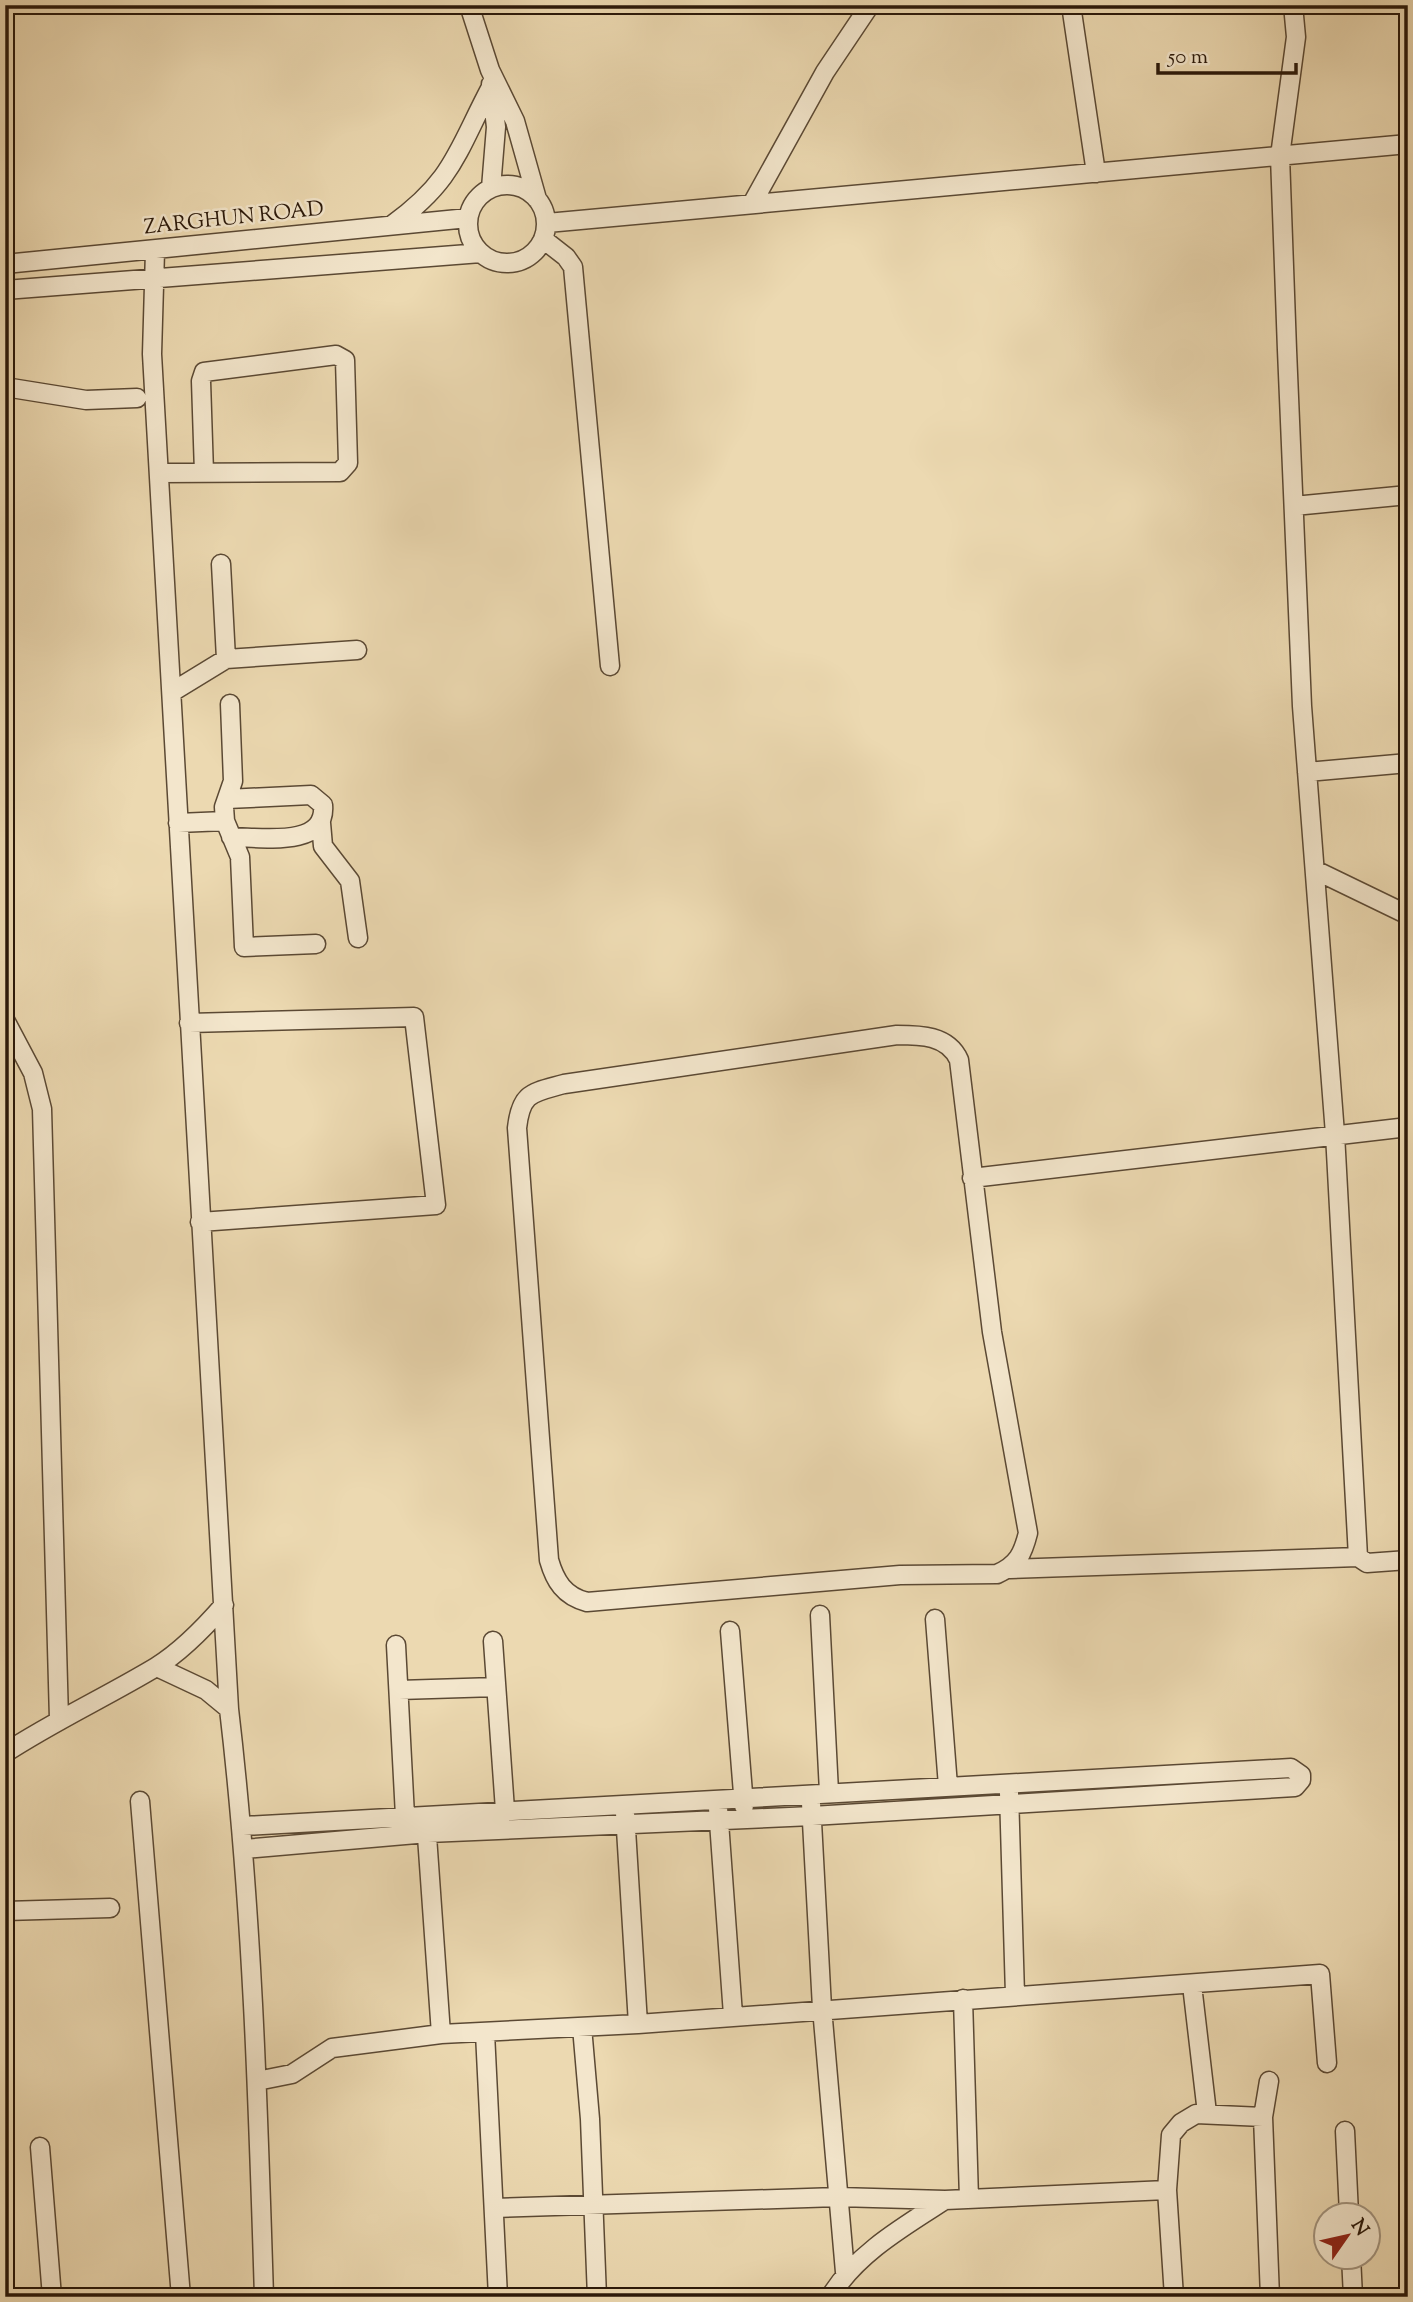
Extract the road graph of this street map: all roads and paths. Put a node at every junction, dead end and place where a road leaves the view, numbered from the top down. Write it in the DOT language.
graph roads {
  1 [pos="469,5"];
  2 [pos="870,5"];
  3 [pos="1071,5"];
  4 [pos="1293,5"];
  5 [pos="490,79"];
  6 [pos="1408,144"];
  7 [pos="1280,156"];
  8 [pos="1096,173"];
  9 [pos="491,188"];
  10 [pos="537,200"];
  11 [pos="753,202"];
  12 [pos="468,218"];
  13 [pos="392,225"];
  14 [pos="545,231"];
  15 [pos="155,251"];
  16 [pos="481,253"];
  17 [pos="5,264"];
  18 [pos="156,277"];
  19 [pos="5,290"];
  20 [pos="5,387"];
  21 [pos="137,398"];
  22 [pos="160,473"];
  23 [pos="204,473"];
  24 [pos="1408,495"];
  25 [pos="1294,506"];
  26 [pos="221,564"];
  27 [pos="357,650"];
  28 [pos="226,659"];
  29 [pos="610,666"];
  30 [pos="172,692"];
  31 [pos="230,704"];
  32 [pos="1408,763"];
  33 [pos="1307,772"];
  34 [pos="227,799"];
  35 [pos="321,822"];
  36 [pos="178,823"];
  37 [pos="228,829"];
  38 [pos="1315,870"];
  39 [pos="1408,915"];
  40 [pos="358,938"];
  41 [pos="316,944"];
  42 [pos="5,1020"];
  43 [pos="189,1023"];
  44 [pos="1408,1127"];
  45 [pos="1335,1134"];
  46 [pos="972,1178"];
  47 [pos="200,1222"];
  48 [pos="1358,1557"];
  49 [pos="1408,1560"];
  50 [pos="1010,1569"];
  51 [pos="224,1605"];
  52 [pos="820,1615"];
  53 [pos="935,1619"];
  54 [pos="730,1631"];
  55 [pos="493,1641"];
  56 [pos="396,1645"];
  57 [pos="157,1667"];
  58 [pos="496,1686"];
  59 [pos="398,1690"];
  60 [pos="229,1709"];
  61 [pos="59,1719"];
  62 [pos="5,1753"];
  63 [pos="1011,1783"];
  64 [pos="948,1786"];
  65 [pos="829,1792"];
  66 [pos="810,1793"];
  67 [pos="744,1796"];
  68 [pos="717,1797"];
  69 [pos="140,1801"];
  70 [pos="625,1803"];
  71 [pos="1007,1803"];
  72 [pos="505,1810"];
  73 [pos="405,1816"];
  74 [pos="812,1816"];
  75 [pos="746,1819"];
  76 [pos="719,1820"];
  77 [pos="626,1823"];
  78 [pos="426,1824"];
  79 [pos="243,1826"];
  80 [pos="244,1849"];
  81 [pos="110,1908"];
  82 [pos="5,1911"];
  83 [pos="1192,1985"];
  84 [pos="1015,1995"];
  85 [pos="963,1999"];
  86 [pos="822,2008"];
  87 [pos="733,2015"];
  88 [pos="638,2024"];
  89 [pos="582,2027"];
  90 [pos="485,2033"];
  91 [pos="441,2034"];
  92 [pos="1327,2063"];
  93 [pos="257,2081"];
  94 [pos="1269,2081"];
  95 [pos="1207,2113"];
  96 [pos="1263,2117"];
  97 [pos="1345,2131"];
  98 [pos="40,2147"];
  99 [pos="1167,2190"];
  100 [pos="838,2197"];
  101 [pos="969,2199"];
  102 [pos="945,2200"];
  103 [pos="1348,2200"];
  104 [pos="594,2206"];
  105 [pos="494,2208"];
  106 [pos="1352,2270"];
  107 [pos="845,2272"];
  108 [pos="52,2297"];
  109 [pos="181,2297"];
  110 [pos="264,2297"];
  111 [pos="498,2297"];
  112 [pos="597,2297"];
  113 [pos="830,2297"];
  114 [pos="1174,2297"];
  115 [pos="1270,2297"];
  116 [pos="1353,2297"];
  1 -- 5 [label="street"];
  2 -- 11 [label="street"];
  3 -- 8 [label="street"];
  4 -- 7 [label="street"];
  5 -- 9 [label="street"];
  5 -- 10 [label="street"];
  5 -- 13 [label="street"];
  6 -- 7 [label="street"];
  7 -- 8 [label="street"];
  7 -- 25 [label="street"];
  8 -- 11 [label="street"];
  9 -- 10 [label="street"];
  9 -- 12 [label="street"];
  10 -- 14 [label="street"];
  11 -- 14 [label="street"];
  12 -- 13 [label="street, ZARGHUN ROAD"];
  12 -- 16 [label="street"];
  13 -- 15 [label="street, ZARGHUN ROAD"];
  14 -- 16 [label="street"];
  14 -- 29 [label="street"];
  15 -- 17 [label="street, ZARGHUN ROAD"];
  15 -- 18 [label="street"];
  16 -- 18 [label="street"];
  18 -- 19 [label="street"];
  18 -- 22 [label="street"];
  20 -- 21 [label="street"];
  22 -- 23 [label="street"];
  22 -- 30 [label="street"];
  23 -- 23 [label="street"];
  24 -- 25 [label="street"];
  25 -- 33 [label="street"];
  26 -- 28 [label="street"];
  27 -- 28 [label="street"];
  28 -- 30 [label="street"];
  30 -- 36 [label="street"];
  31 -- 34 [label="street"];
  32 -- 33 [label="street"];
  33 -- 38 [label="street"];
  34 -- 35 [label="street"];
  34 -- 37 [label="street"];
  35 -- 37 [label="street"];
  35 -- 40 [label="street"];
  36 -- 37 [label="street"];
  36 -- 43 [label="street"];
  37 -- 41 [label="street"];
  38 -- 39 [label="street"];
  38 -- 45 [label="street"];
  42 -- 61 [label="street"];
  43 -- 47 [label="street"];
  43 -- 47 [label="street"];
  44 -- 45 [label="street"];
  45 -- 46 [label="street"];
  45 -- 48 [label="street"];
  46 -- 50 [label="street"];
  46 -- 50 [label="street"];
  47 -- 51 [label="street"];
  48 -- 49 [label="street"];
  48 -- 50 [label="street"];
  51 -- 57 [label="street"];
  51 -- 60 [label="street"];
  52 -- 65 [label="street"];
  53 -- 64 [label="street"];
  54 -- 67 [label="street"];
  55 -- 58 [label="street"];
  56 -- 59 [label="street"];
  57 -- 60 [label="street"];
  57 -- 61 [label="street"];
  58 -- 59 [label="street"];
  58 -- 72 [label="street"];
  59 -- 73 [label="street"];
  60 -- 79 [label="street"];
  61 -- 62 [label="street"];
  63 -- 64 [label="street"];
  63 -- 71 [label="street"];
  63 -- 71 [label="street"];
  64 -- 65 [label="street"];
  65 -- 66 [label="street"];
  66 -- 67 [label="street"];
  66 -- 74 [label="street"];
  67 -- 68 [label="street"];
  67 -- 75 [label="street"];
  68 -- 70 [label="street"];
  68 -- 76 [label="street"];
  69 -- 109 [label="street"];
  70 -- 72 [label="street"];
  70 -- 77 [label="street"];
  71 -- 74 [label="street"];
  71 -- 84 [label="street"];
  72 -- 78 [label="street"];
  73 -- 78 [label="street"];
  73 -- 79 [label="street"];
  74 -- 75 [label="street"];
  74 -- 86 [label="street"];
  75 -- 76 [label="street"];
  76 -- 77 [label="street"];
  76 -- 87 [label="street"];
  77 -- 78 [label="street"];
  77 -- 88 [label="street"];
  78 -- 80 [label="street"];
  78 -- 91 [label="street"];
  79 -- 80 [label="street"];
  80 -- 93 [label="street"];
  81 -- 82 [label="street"];
  83 -- 84 [label="street"];
  83 -- 92 [label="street"];
  83 -- 95 [label="street"];
  84 -- 85 [label="street"];
  85 -- 86 [label="street"];
  85 -- 101 [label="street"];
  86 -- 87 [label="street"];
  86 -- 100 [label="street"];
  87 -- 88 [label="street"];
  88 -- 89 [label="street"];
  89 -- 90 [label="street"];
  89 -- 104 [label="street"];
  90 -- 91 [label="street"];
  90 -- 105 [label="street"];
  91 -- 93 [label="street"];
  93 -- 110 [label="street"];
  94 -- 96 [label="street"];
  95 -- 96 [label="street"];
  95 -- 99 [label="street"];
  96 -- 115 [label="street"];
  97 -- 103 [label="street"];
  98 -- 108 [label="street"];
  99 -- 101 [label="street"];
  99 -- 114 [label="street"];
  100 -- 102 [label="street"];
  100 -- 104 [label="street"];
  100 -- 107 [label="street"];
  101 -- 102 [label="street"];
  102 -- 107 [label="street"];
  104 -- 105 [label="street"];
  104 -- 112 [label="street"];
  105 -- 111 [label="street"];
  106 -- 116 [label="street"];
  107 -- 113 [label="street"];
}
